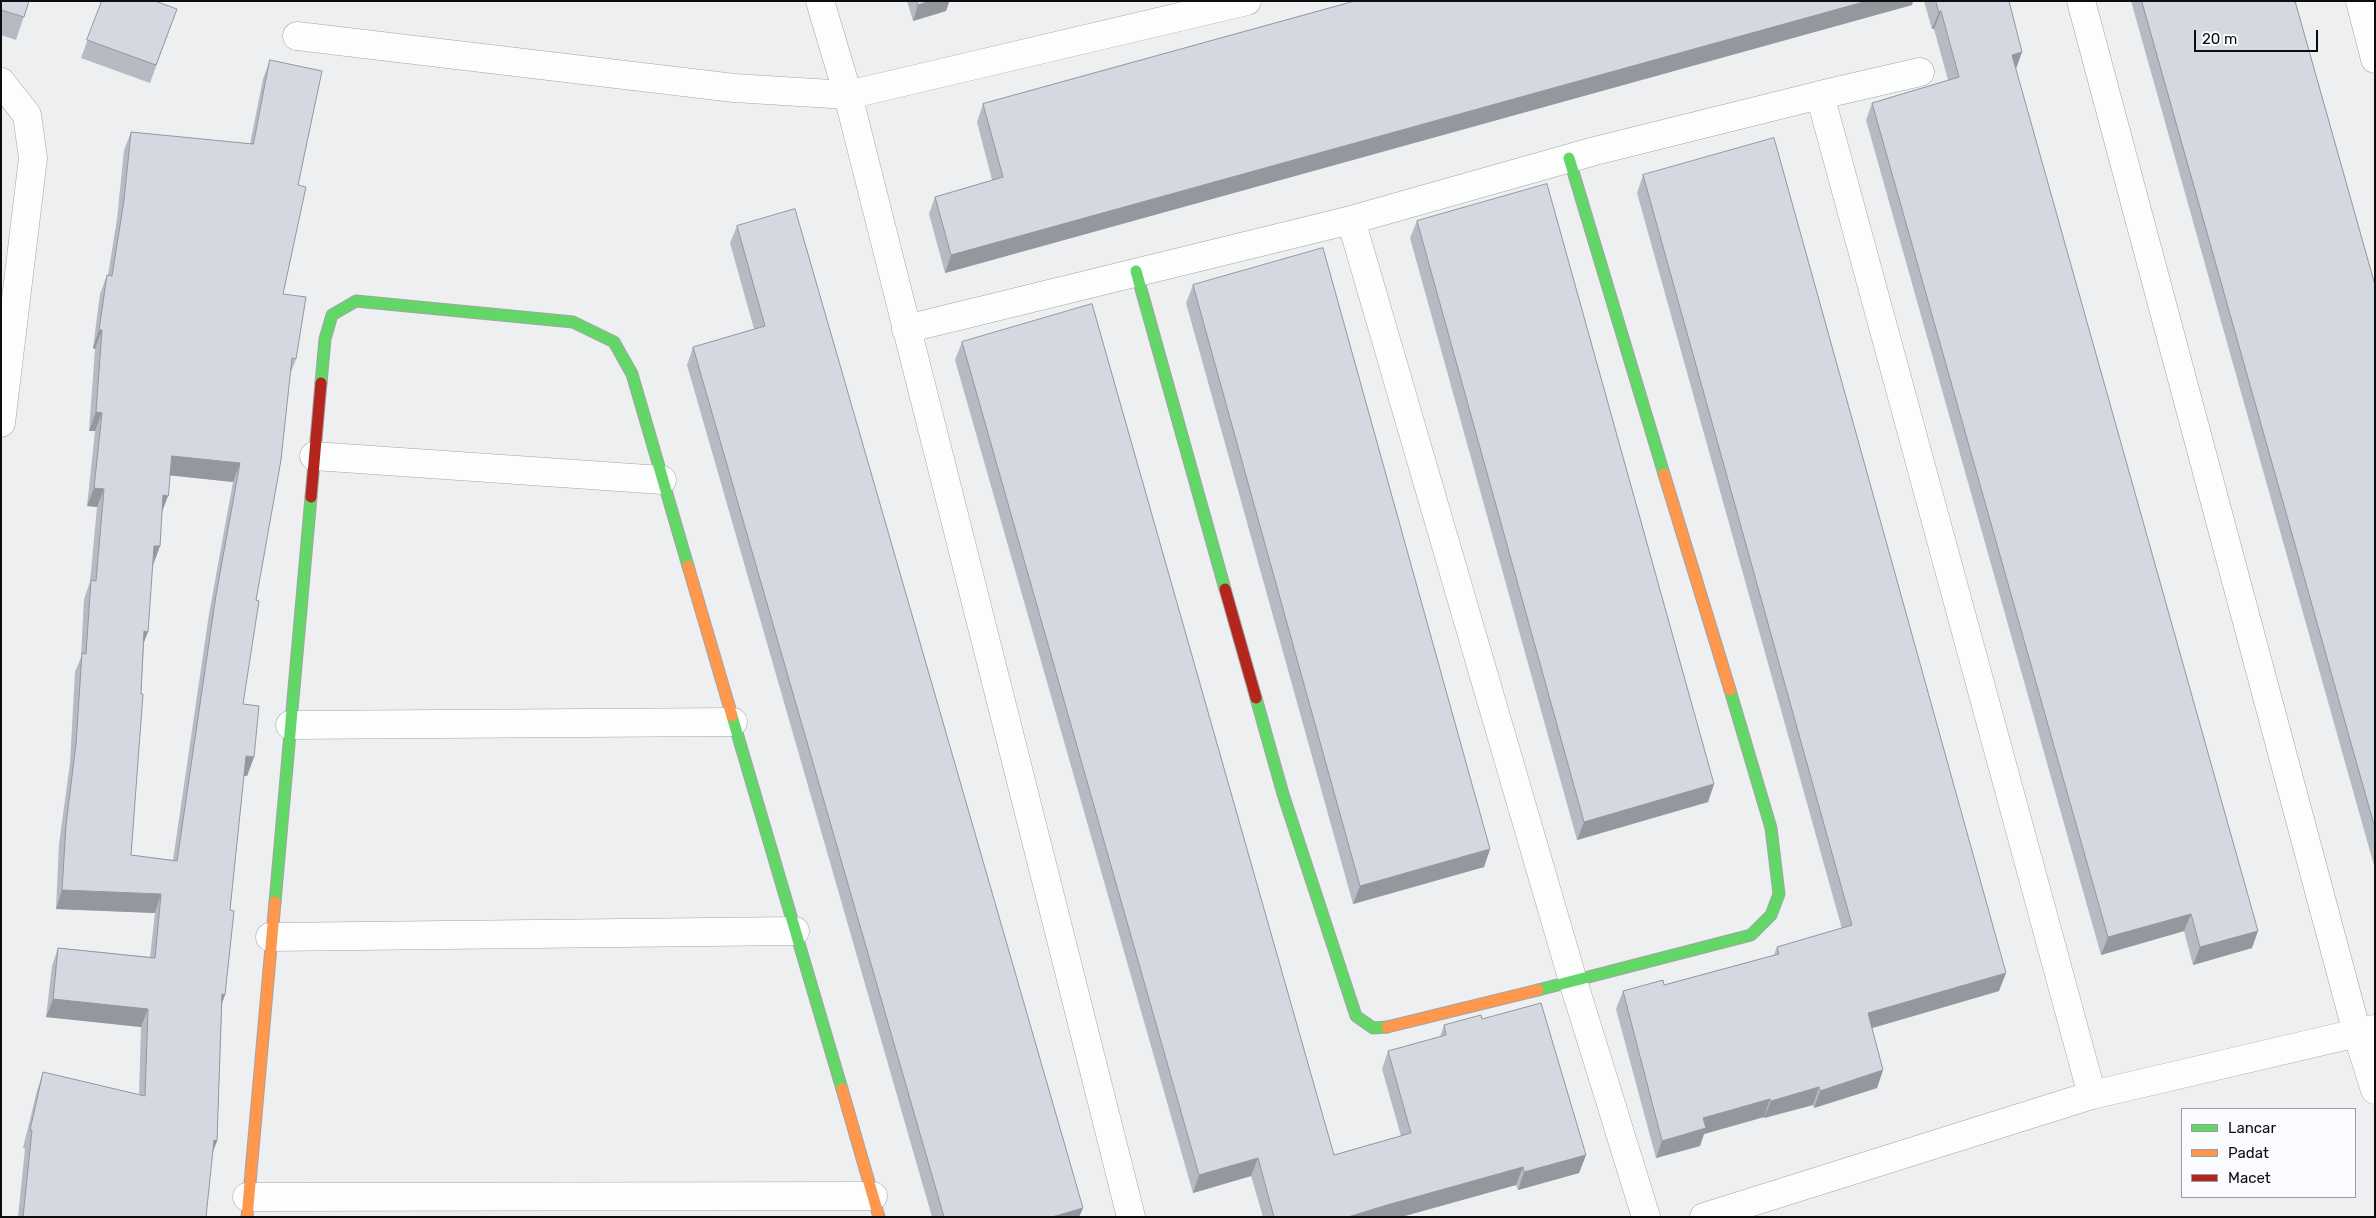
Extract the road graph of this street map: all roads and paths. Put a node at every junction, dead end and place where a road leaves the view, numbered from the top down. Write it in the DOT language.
graph roads {
  1 [pos="820,1"];
  2 [pos="1247,1"];
  3 [pos="2081,1"];
  4 [pos="2360,1"];
  5 [pos="297,36"];
  6 [pos="2375,59"];
  7 [pos="1920,72"];
  8 [pos="1,82"];
  9 [pos="848,95"];
  10 [pos="1820,95"];
  11 [pos="1569,158"];
  12 [pos="1351,220"];
  13 [pos="1136,271"];
  14 [pos="906,329"];
  15 [pos="1,423"];
  16 [pos="314,456"];
  17 [pos="662,480"];
  18 [pos="733,722"];
  19 [pos="290,725"];
  20 [pos="795,931"];
  21 [pos="270,937"];
  22 [pos="1572,981"];
  23 [pos="2366,1031"];
  24 [pos="2375,1090"];
  25 [pos="2092,1094"];
  26 [pos="876,1206"];
  27 [pos="247,1207"];
  28 [pos="1131,1217"];
  29 [pos="1646,1217"];
  30 [pos="1704,1217"];
  1 -- 9 [label="street"];
  2 -- 9 [label="street"];
  3 -- 23 [label="street"];
  4 -- 6 [label="street"];
  5 -- 9 [label="street"];
  7 -- 10 [label="street"];
  8 -- 15 [label="street"];
  9 -- 14 [label="street"];
  10 -- 11 [label="street"];
  10 -- 25 [label="street"];
  11 -- 12 [label="street"];
  11 -- 22 [label="street"];
  12 -- 13 [label="street"];
  12 -- 22 [label="street"];
  13 -- 14 [label="street"];
  13 -- 22 [label="street"];
  14 -- 28 [label="street"];
  16 -- 17 [label="street"];
  16 -- 17 [label="street"];
  16 -- 19 [label="street"];
  17 -- 18 [label="street"];
  18 -- 19 [label="street"];
  18 -- 20 [label="street"];
  19 -- 21 [label="street"];
  20 -- 21 [label="street"];
  20 -- 26 [label="street"];
  21 -- 27 [label="street"];
  22 -- 29 [label="street"];
  23 -- 24 [label="street"];
  23 -- 25 [label="street"];
  25 -- 30 [label="street"];
  26 -- 27 [label="street"];
}
